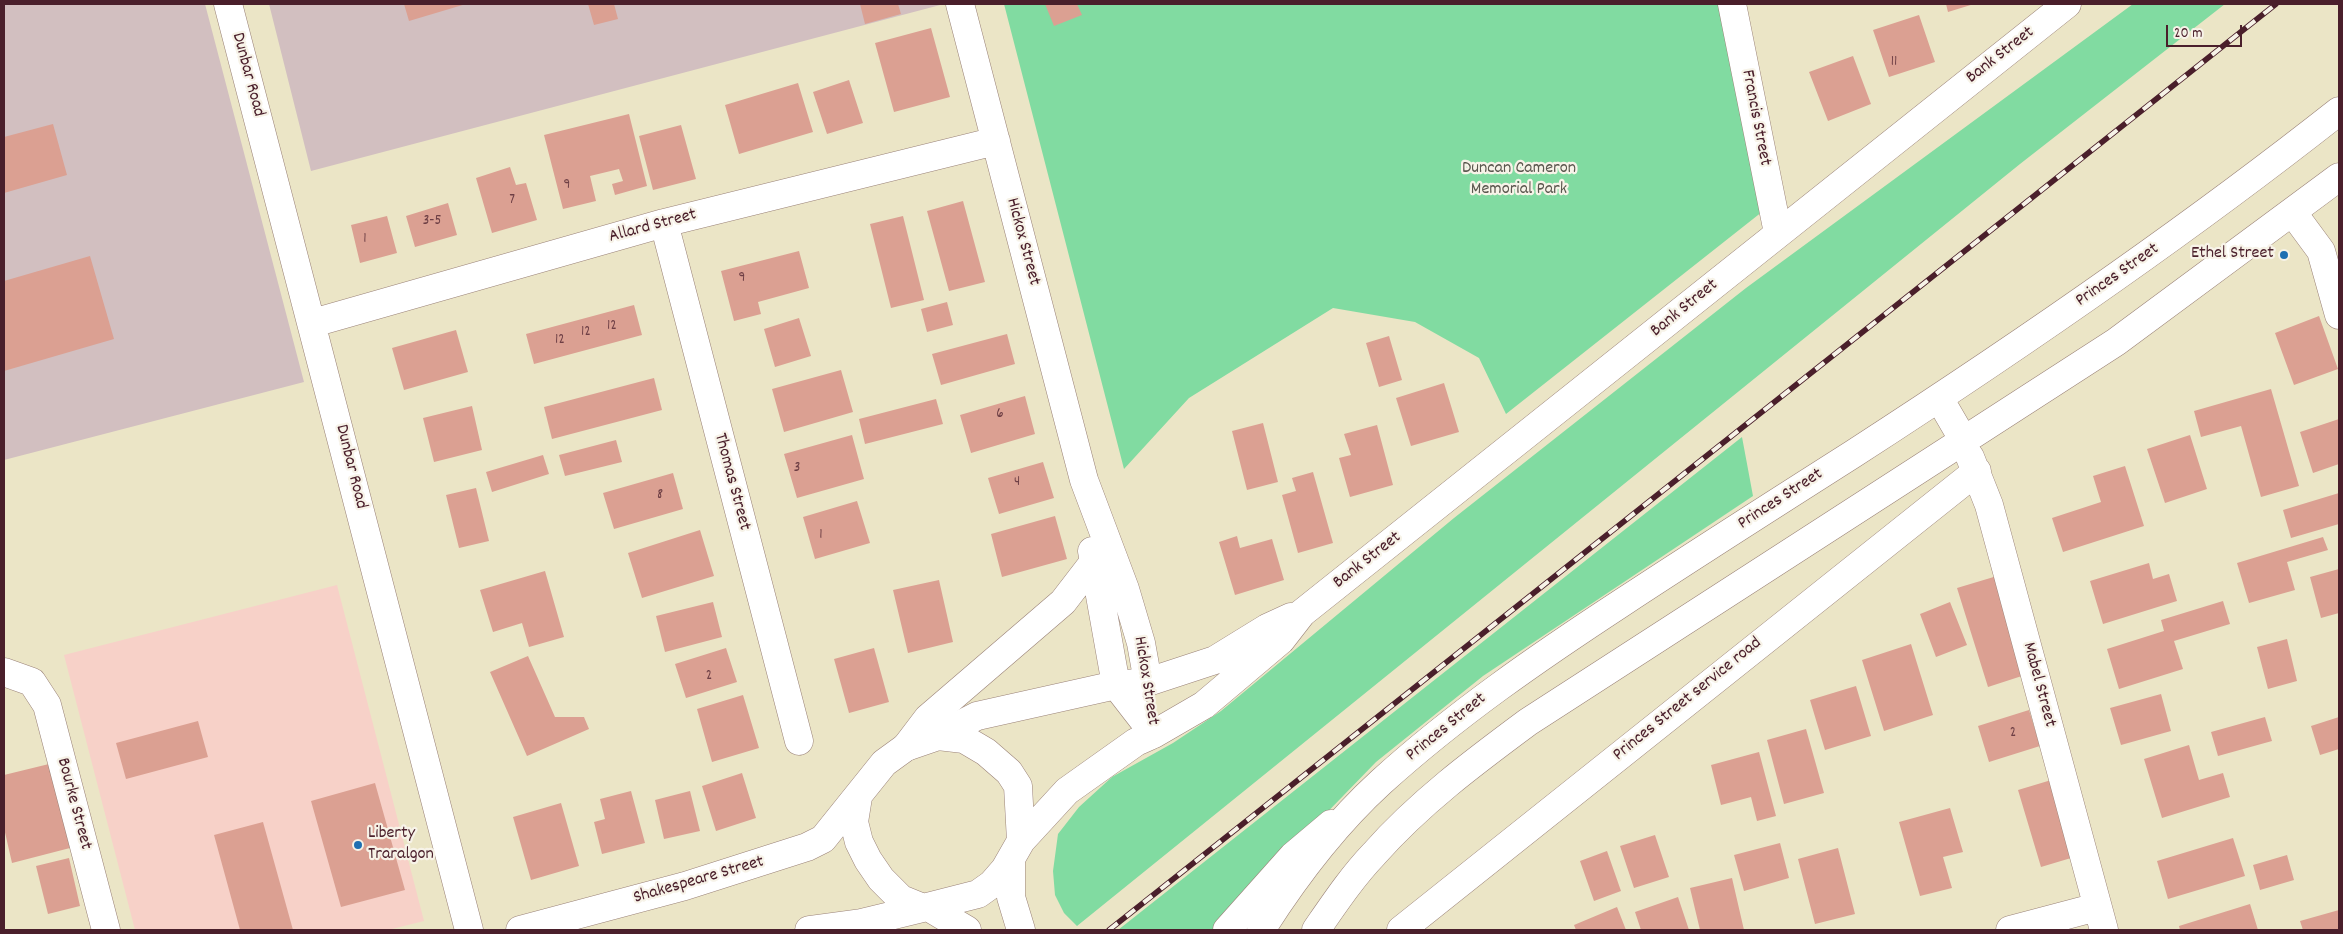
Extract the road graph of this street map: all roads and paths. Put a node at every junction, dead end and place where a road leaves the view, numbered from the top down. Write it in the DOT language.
graph roads {
  1 [pos="228,4"];
  2 [pos="960,4"];
  3 [pos="1732,4"];
  4 [pos="2067,4"];
  5 [pos="2339,110"];
  6 [pos="996,141"];
  7 [pos="2339,177"];
  8 [pos="2293,213"];
  9 [pos="664,223"];
  10 [pos="1778,233"];
  11 [pos="2339,315"];
  12 [pos="313,323"];
  13 [pos="1939,398"];
  14 [pos="1964,441"];
  15 [pos="1977,471"];
  16 [pos="1104,563"];
  17 [pos="1302,613"];
  18 [pos="4,672"];
  19 [pos="1148,682"];
  20 [pos="1116,685"];
  21 [pos="1154,734"];
  22 [pos="938,736"];
  23 [pos="799,741"];
  24 [pos="906,747"];
  25 [pos="1379,784"];
  26 [pos="858,797"];
  27 [pos="1016,851"];
  28 [pos="927,908"];
  29 [pos="2101,919"];
  30 [pos="106,930"];
  31 [pos="470,930"];
  32 [pos="520,930"];
  33 [pos="809,930"];
  34 [pos="967,930"];
  35 [pos="1021,930"];
  36 [pos="1227,930"];
  37 [pos="1261,930"];
  38 [pos="1316,930"];
  39 [pos="1401,930"];
  40 [pos="2010,930"];
  1 -- 12 [label="main road, Dunbar Road"];
  2 -- 6 [label="main road, Hickox Street"];
  3 -- 10 [label="main road, Francis Street"];
  4 -- 10 [label="main road, Bank Street"];
  5 -- 13 [label="main road, Princes Street"];
  6 -- 9 [label="main road, Allard Street"];
  6 -- 16 [label="main road, Hickox Street"];
  7 -- 8 [label="main road"];
  8 -- 11 [label="main road"];
  8 -- 14 [label="main road"];
  9 -- 12 [label="main road, Allard Street"];
  9 -- 23 [label="main road, Thomas Street"];
  10 -- 17 [label="main road, Bank Street"];
  12 -- 31 [label="main road, Dunbar Road"];
  13 -- 14 [label="main road, Mabel Street"];
  13 -- 25 [label="main road, Princes Street"];
  14 -- 15 [label="main road, Mabel Street"];
  14 -- 38 [label="main road"];
  15 -- 29 [label="main road, Mabel Street"];
  15 -- 39 [label="main road, Princes Street service road"];
  16 -- 19 [label="main road, Hickox Street"];
  16 -- 20 [label="main road, Hickox Street"];
  16 -- 24 [label="main road"];
  17 -- 19 [label="main road, Bank Street"];
  17 -- 21 [label="main road, Bank Street"];
  18 -- 30 [label="main road, Bourke Street"];
  19 -- 20 [label="main road, Bank Street"];
  19 -- 21 [label="main road, Hickox Street"];
  20 -- 21 [label="main road, Hickox Street"];
  20 -- 22 [label="main road, Bank Street"];
  21 -- 27 [label="main road, Bank Street"];
  22 -- 24 [label="main road"];
  22 -- 27 [label="main road"];
  24 -- 26 [label="main road"];
  25 -- 36 [label="main road"];
  25 -- 37 [label="main road, Princes Street"];
  26 -- 28 [label="main road"];
  26 -- 32 [label="main road, Shakespeare Street"];
  27 -- 28 [label="main road"];
  27 -- 35 [label="main road"];
  28 -- 33 [label="main road"];
  28 -- 34 [label="main road"];
  29 -- 40 [label="main road"];
}
